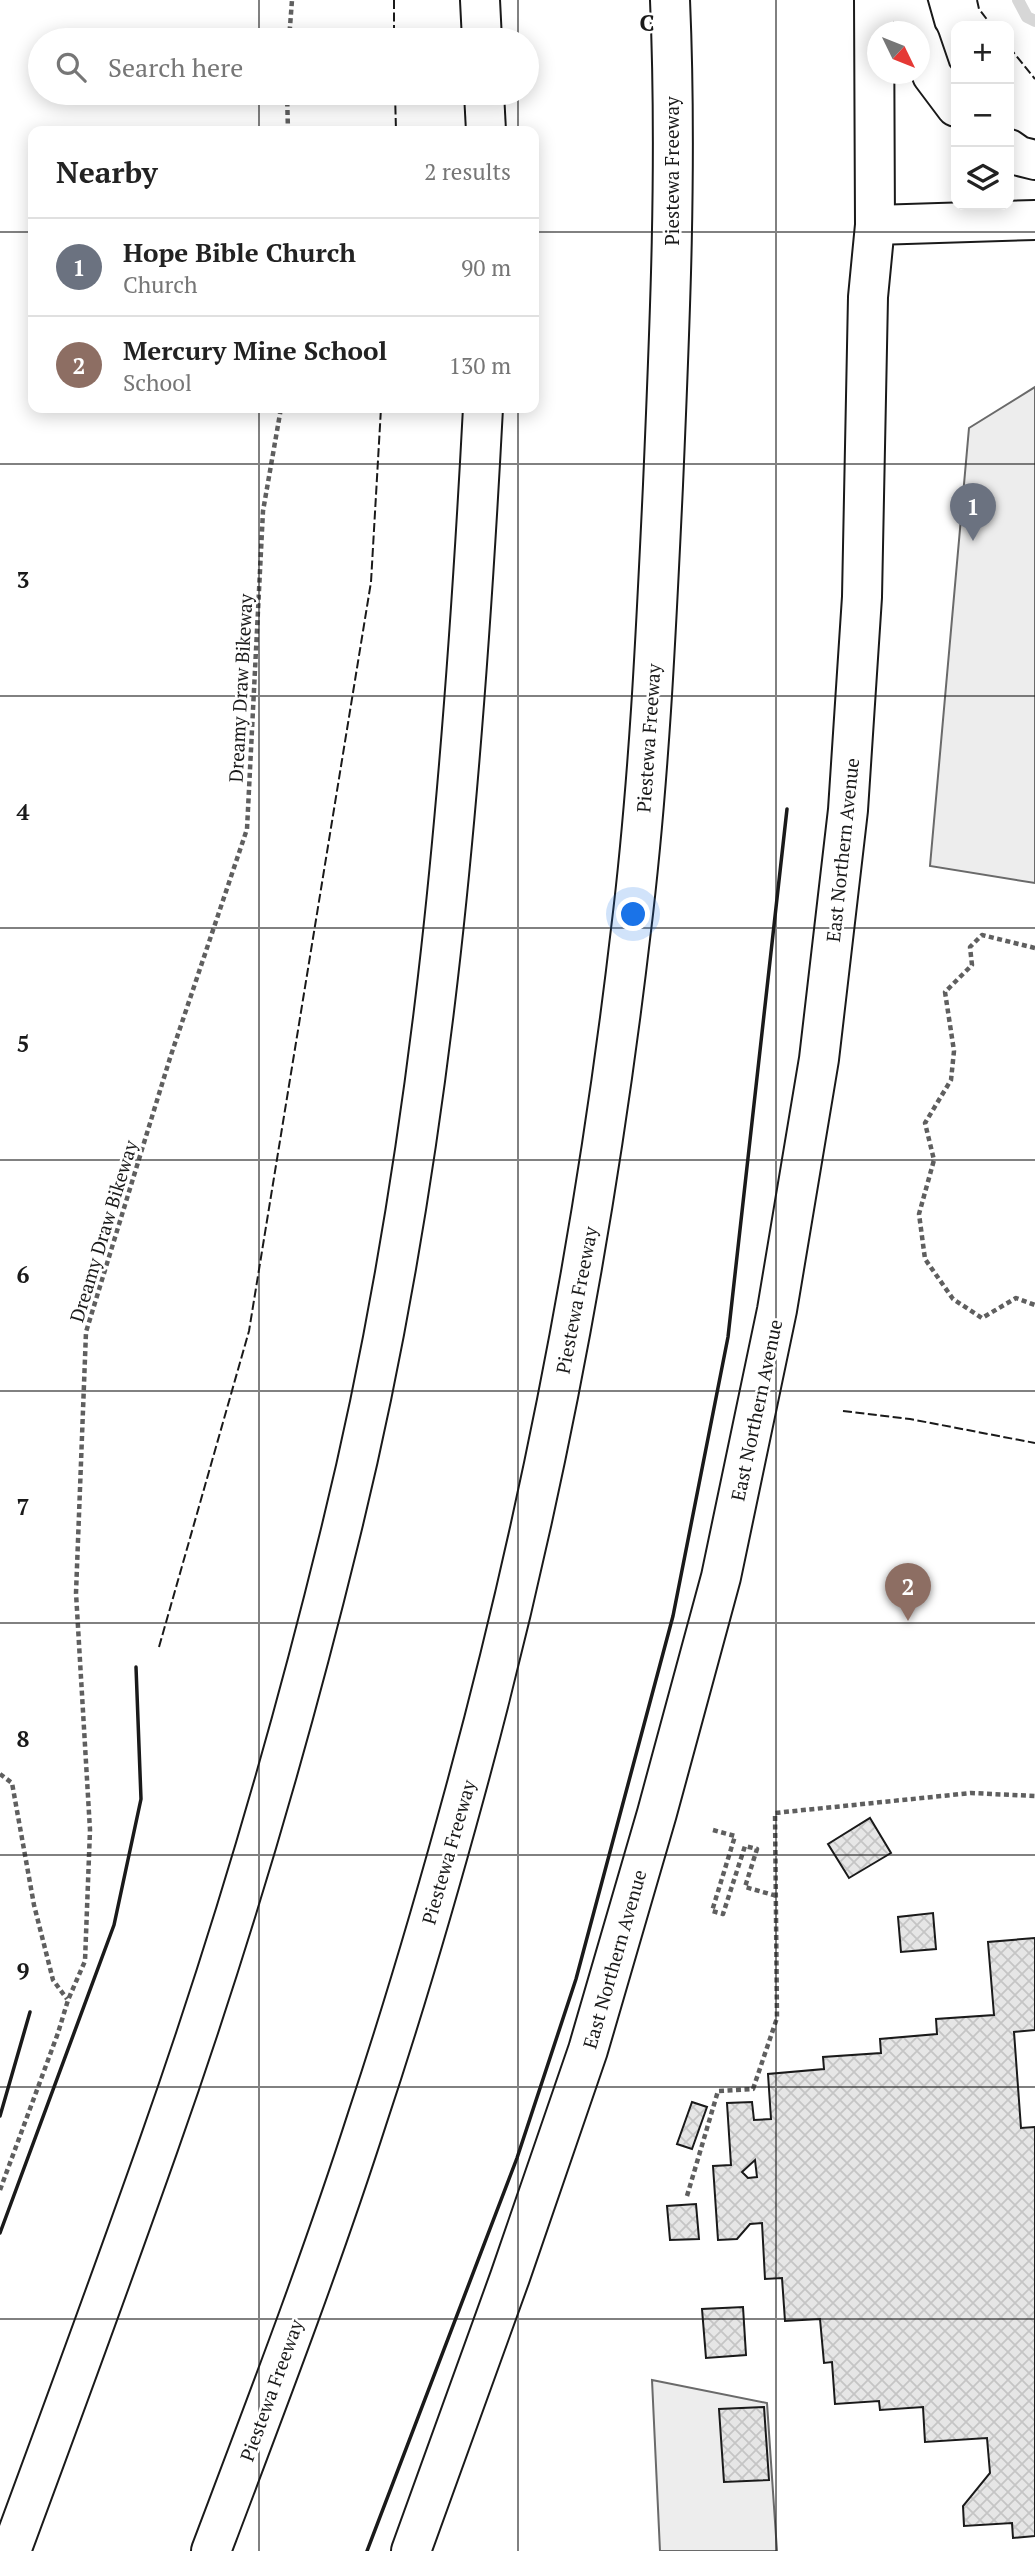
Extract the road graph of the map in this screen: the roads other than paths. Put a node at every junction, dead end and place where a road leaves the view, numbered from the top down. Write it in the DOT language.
graph roads {
  1 [pos="480,0"];
  2 [pos="670,0"];
  3 [pos="874,0"];
  4 [pos="907,0"];
  5 [pos="913,21"];
  6 [pos="481,28"];
  7 [pos="930,70"];
  8 [pos="951,100"];
  9 [pos="485,105"];
  10 [pos="486,126"];
  11 [pos="1014,152"];
  12 [pos="1035,160"];
  13 [pos="1035,220"];
  14 [pos="876,225"];
  15 [pos="483,413"];
  16 [pos="11,2551"];
  17 [pos="211,2551"];
  18 [pos="411,2551"];
  1 -- 6 [label="main road"];
  2 -- 17 [label="main road, Piestewa Freeway"];
  3 -- 14 [label="main road, East Northern Avenue"];
  4 -- 5 [label="main road"];
  7 -- 8 [label="main road"];
  9 -- 10 [label="main road"];
  11 -- 12 [label="main road"];
  13 -- 14 [label="main road"];
  14 -- 18 [label="main road, East Northern Avenue"];
  15 -- 16 [label="main road"];
}
